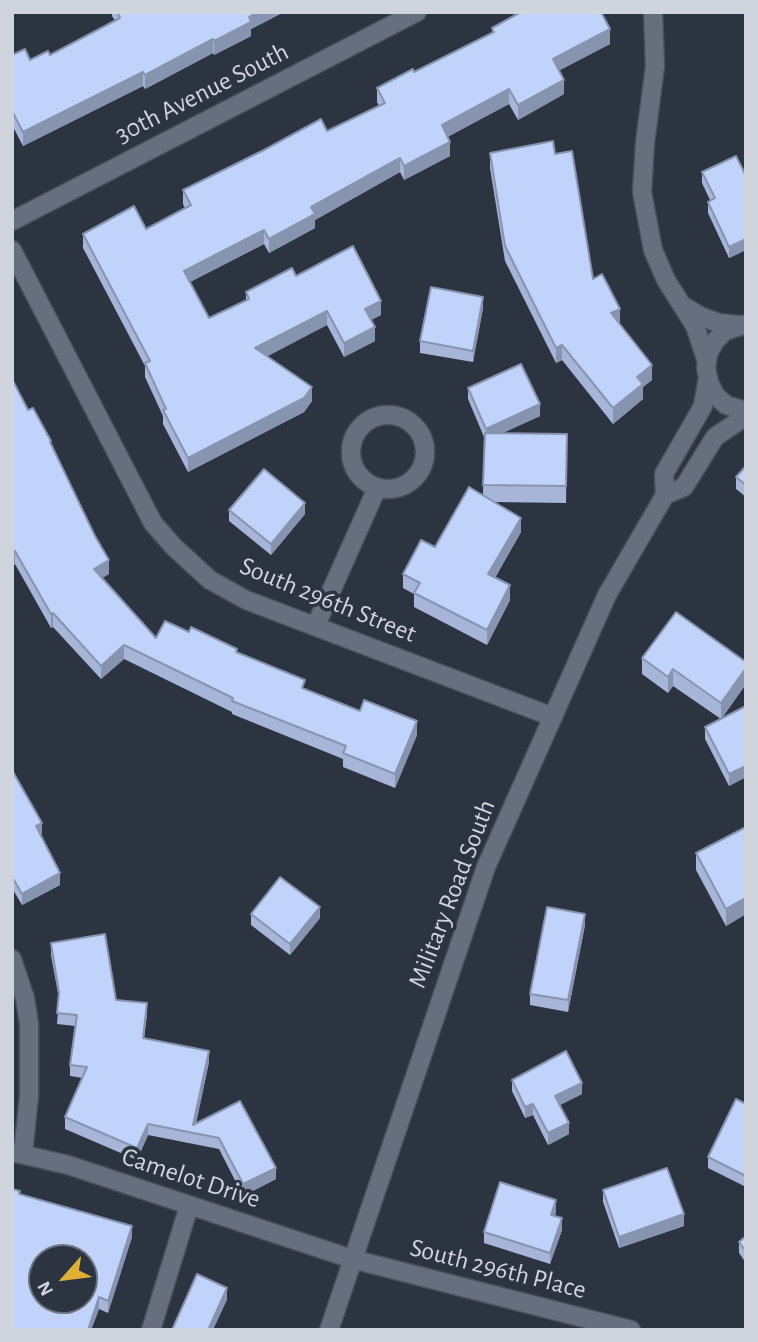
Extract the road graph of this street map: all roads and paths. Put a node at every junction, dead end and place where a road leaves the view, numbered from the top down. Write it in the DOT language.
graph roads {
  1 [pos="417,12"];
  2 [pos="653,12"];
  3 [pos="12,221"];
  4 [pos="12,250"];
  5 [pos="682,305"];
  6 [pos="742,325"];
  7 [pos="707,369"];
  8 [pos="746,414"];
  9 [pos="377,488"];
  10 [pos="666,495"];
  11 [pos="316,625"];
  12 [pos="553,717"];
  13 [pos="12,959"];
  14 [pos="18,1153"];
  15 [pos="189,1206"];
  16 [pos="352,1259"];
  17 [pos="151,1330"];
  18 [pos="329,1330"];
  19 [pos="631,1330"];
  1 -- 3 [label="street, 30th Avenue South"];
  2 -- 5 [label="street"];
  4 -- 11 [label="street, South 296th Street"];
  5 -- 6 [label="street"];
  5 -- 7 [label="street"];
  6 -- 7 [label="street"];
  7 -- 8 [label="street"];
  7 -- 10 [label="street, Military Road South"];
  8 -- 10 [label="street, Military Road South"];
  9 -- 9 [label="street"];
  9 -- 11 [label="street"];
  10 -- 12 [label="street, Military Road South"];
  11 -- 12 [label="street, South 296th Street"];
  12 -- 16 [label="street, Military Road South"];
  13 -- 14 [label="street"];
  14 -- 15 [label="street, Camelot Drive"];
  15 -- 16 [label="street, Camelot Drive"];
  15 -- 17 [label="street"];
  16 -- 18 [label="street, Military Road South"];
  16 -- 19 [label="street, South 296th Place"];
}
